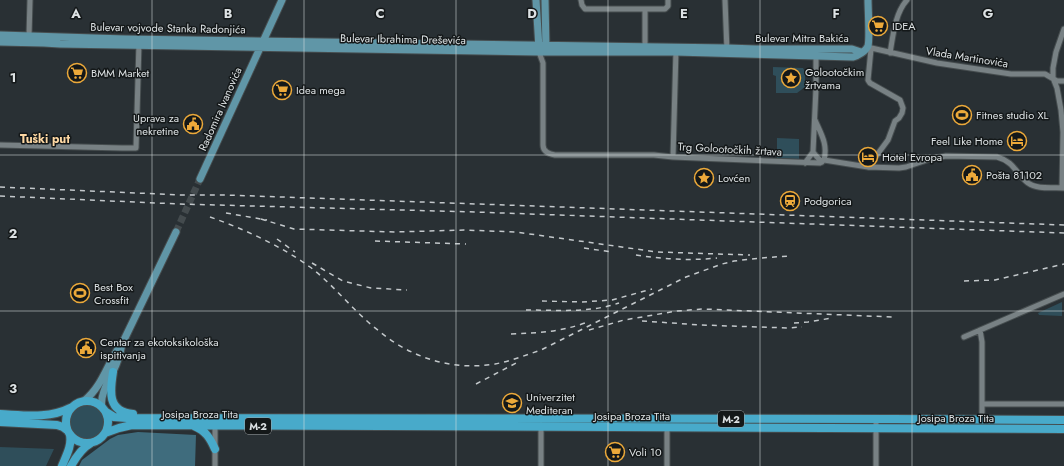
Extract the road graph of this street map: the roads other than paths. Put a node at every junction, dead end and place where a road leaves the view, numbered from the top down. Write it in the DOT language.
graph roads {
  1 [pos="30,0"];
  2 [pos="282,0"];
  3 [pos="536,0"];
  4 [pos="545,0"];
  5 [pos="581,0"];
  6 [pos="725,0"];
  7 [pos="868,0"];
  8 [pos="907,0"];
  9 [pos="668,3"];
  10 [pos="645,9"];
  11 [pos="1064,29"];
  12 [pos="0,35"];
  13 [pos="29,36"];
  14 [pos="0,42"];
  15 [pos="139,42"];
  16 [pos="262,44"];
  17 [pos="543,48"];
  18 [pos="676,49"];
  19 [pos="645,50"];
  20 [pos="866,50"];
  21 [pos="727,51"];
  22 [pos="816,53"];
  23 [pos="890,53"];
  24 [pos="1054,78"];
  25 [pos="1064,82"];
  26 [pos="815,120"];
  27 [pos="1063,132"];
  28 [pos="0,145"];
  29 [pos="813,152"];
  30 [pos="673,157"];
  31 [pos="823,161"];
  32 [pos="805,163"];
  33 [pos="868,167"];
  34 [pos="200,179"];
  35 [pos="1063,188"];
  36 [pos="176,232"];
  37 [pos="1064,294"];
  38 [pos="980,330"];
  39 [pos="964,337"];
  40 [pos="123,342"];
  41 [pos="113,372"];
  42 [pos="84,401"];
  43 [pos="982,404"];
  44 [pos="1064,404"];
  45 [pos="70,408"];
  46 [pos="104,410"];
  47 [pos="0,414"];
  48 [pos="153,418"];
  49 [pos="876,419"];
  50 [pos="982,420"];
  51 [pos="1064,420"];
  52 [pos="0,422"];
  53 [pos="215,422"];
  54 [pos="541,423"];
  55 [pos="192,425"];
  56 [pos="666,427"];
  57 [pos="876,428"];
  58 [pos="1064,429"];
  59 [pos="69,433"];
  60 [pos="105,433"];
  61 [pos="92,443"];
  62 [pos="215,450"];
  63 [pos="62,466"];
  64 [pos="71,466"];
  65 [pos="215,466"];
  66 [pos="541,466"];
  67 [pos="667,466"];
  68 [pos="876,466"];
  1 -- 13 [label="street"];
  2 -- 16 [label="street, Radomira Ivanovića"];
  3 -- 17 [label="street"];
  4 -- 17 [label="street"];
  5 -- 10 [label="street"];
  6 -- 21 [label="street"];
  7 -- 20 [label="street"];
  8 -- 23 [label="street"];
  9 -- 10 [label="street"];
  10 -- 19 [label="street"];
  11 -- 24 [label="street"];
  12 -- 13 [label="street, Bulevar vojvode Stanka Radonjića"];
  13 -- 15 [label="street, Bulevar vojvode Stanka Radonjića"];
  14 -- 15 [label="street, Bulevar vojvode Stanka Radonjića"];
  15 -- 16 [label="street, Bulevar vojvode Stanka Radonjića"];
  15 -- 28 [label="street"];
  16 -- 17 [label="street, Bulevar Ibrahima Dreševića"];
  16 -- 34 [label="street, Radomira Ivanovića"];
  17 -- 19 [label="street, Bulevar Mitra Bakića"];
  17 -- 30 [label="street"];
  18 -- 19 [label="street, Bulevar Mitra Bakića"];
  18 -- 21 [label="street, Bulevar Mitra Bakića"];
  18 -- 30 [label="street, Trg Golootočkih žrtava"];
  20 -- 22 [label="street, Bulevar Mitra Bakića"];
  20 -- 23 [label="street, Vlada Martinovića"];
  20 -- 33 [label="street"];
  21 -- 22 [label="street, Bulevar Mitra Bakića"];
  22 -- 26 [label="street"];
  23 -- 24 [label="street, Vlada Martinovića"];
  24 -- 25 [label="street, Vlada Martinovića"];
  24 -- 27 [label="street"];
  26 -- 29 [label="street"];
  26 -- 31 [label="street"];
  27 -- 35 [label="street"];
  29 -- 31 [label="street"];
  29 -- 32 [label="street"];
  30 -- 32 [label="street, Trg Golootočkih žrtava"];
  31 -- 32 [label="street, Trg Golootočkih žrtava"];
  31 -- 33 [label="street, Trg Golootočkih žrtava"];
  33 -- 35 [label="street, Trg Golootočkih žrtava"];
  36 -- 40 [label="street"];
  37 -- 38 [label="street"];
  38 -- 39 [label="street"];
  38 -- 43 [label="street"];
  40 -- 41 [label="street"];
  40 -- 42 [label="street"];
  41 -- 46 [label="street"];
  41 -- 48 [label="main road"];
  42 -- 45 [label="main road"];
  42 -- 46 [label="main road, M-2"];
  43 -- 44 [label="street"];
  43 -- 50 [label="street"];
  45 -- 47 [label="main road"];
  45 -- 59 [label="main road"];
  46 -- 48 [label="main road, Josipa Broza Tita / M-2"];
  46 -- 60 [label="main road"];
  48 -- 53 [label="main road, Josipa Broza Tita / M-2"];
  49 -- 50 [label="main road, Josipa Broza Tita / M-2"];
  49 -- 54 [label="main road, Josipa Broza Tita / M-2"];
  49 -- 57 [label="street"];
  50 -- 51 [label="main road, Josipa Broza Tita / M-2"];
  52 -- 59 [label="main road"];
  53 -- 54 [label="main road, Josipa Broza Tita / M-2"];
  53 -- 55 [label="main road, Josipa Broza Tita / M-2"];
  53 -- 62 [label="street"];
  54 -- 56 [label="main road, Josipa Broza Tita / M-2"];
  54 -- 66 [label="street"];
  55 -- 60 [label="main road, Josipa Broza Tita / M-2"];
  55 -- 62 [label="main road"];
  56 -- 57 [label="main road, Josipa Broza Tita / M-2"];
  56 -- 67 [label="street"];
  57 -- 58 [label="main road, Josipa Broza Tita / M-2"];
  57 -- 68 [label="street"];
  59 -- 61 [label="main road"];
  59 -- 63 [label="main road"];
  60 -- 61 [label="main road, M-2"];
  61 -- 64 [label="main road"];
  62 -- 65 [label="street"];
}
